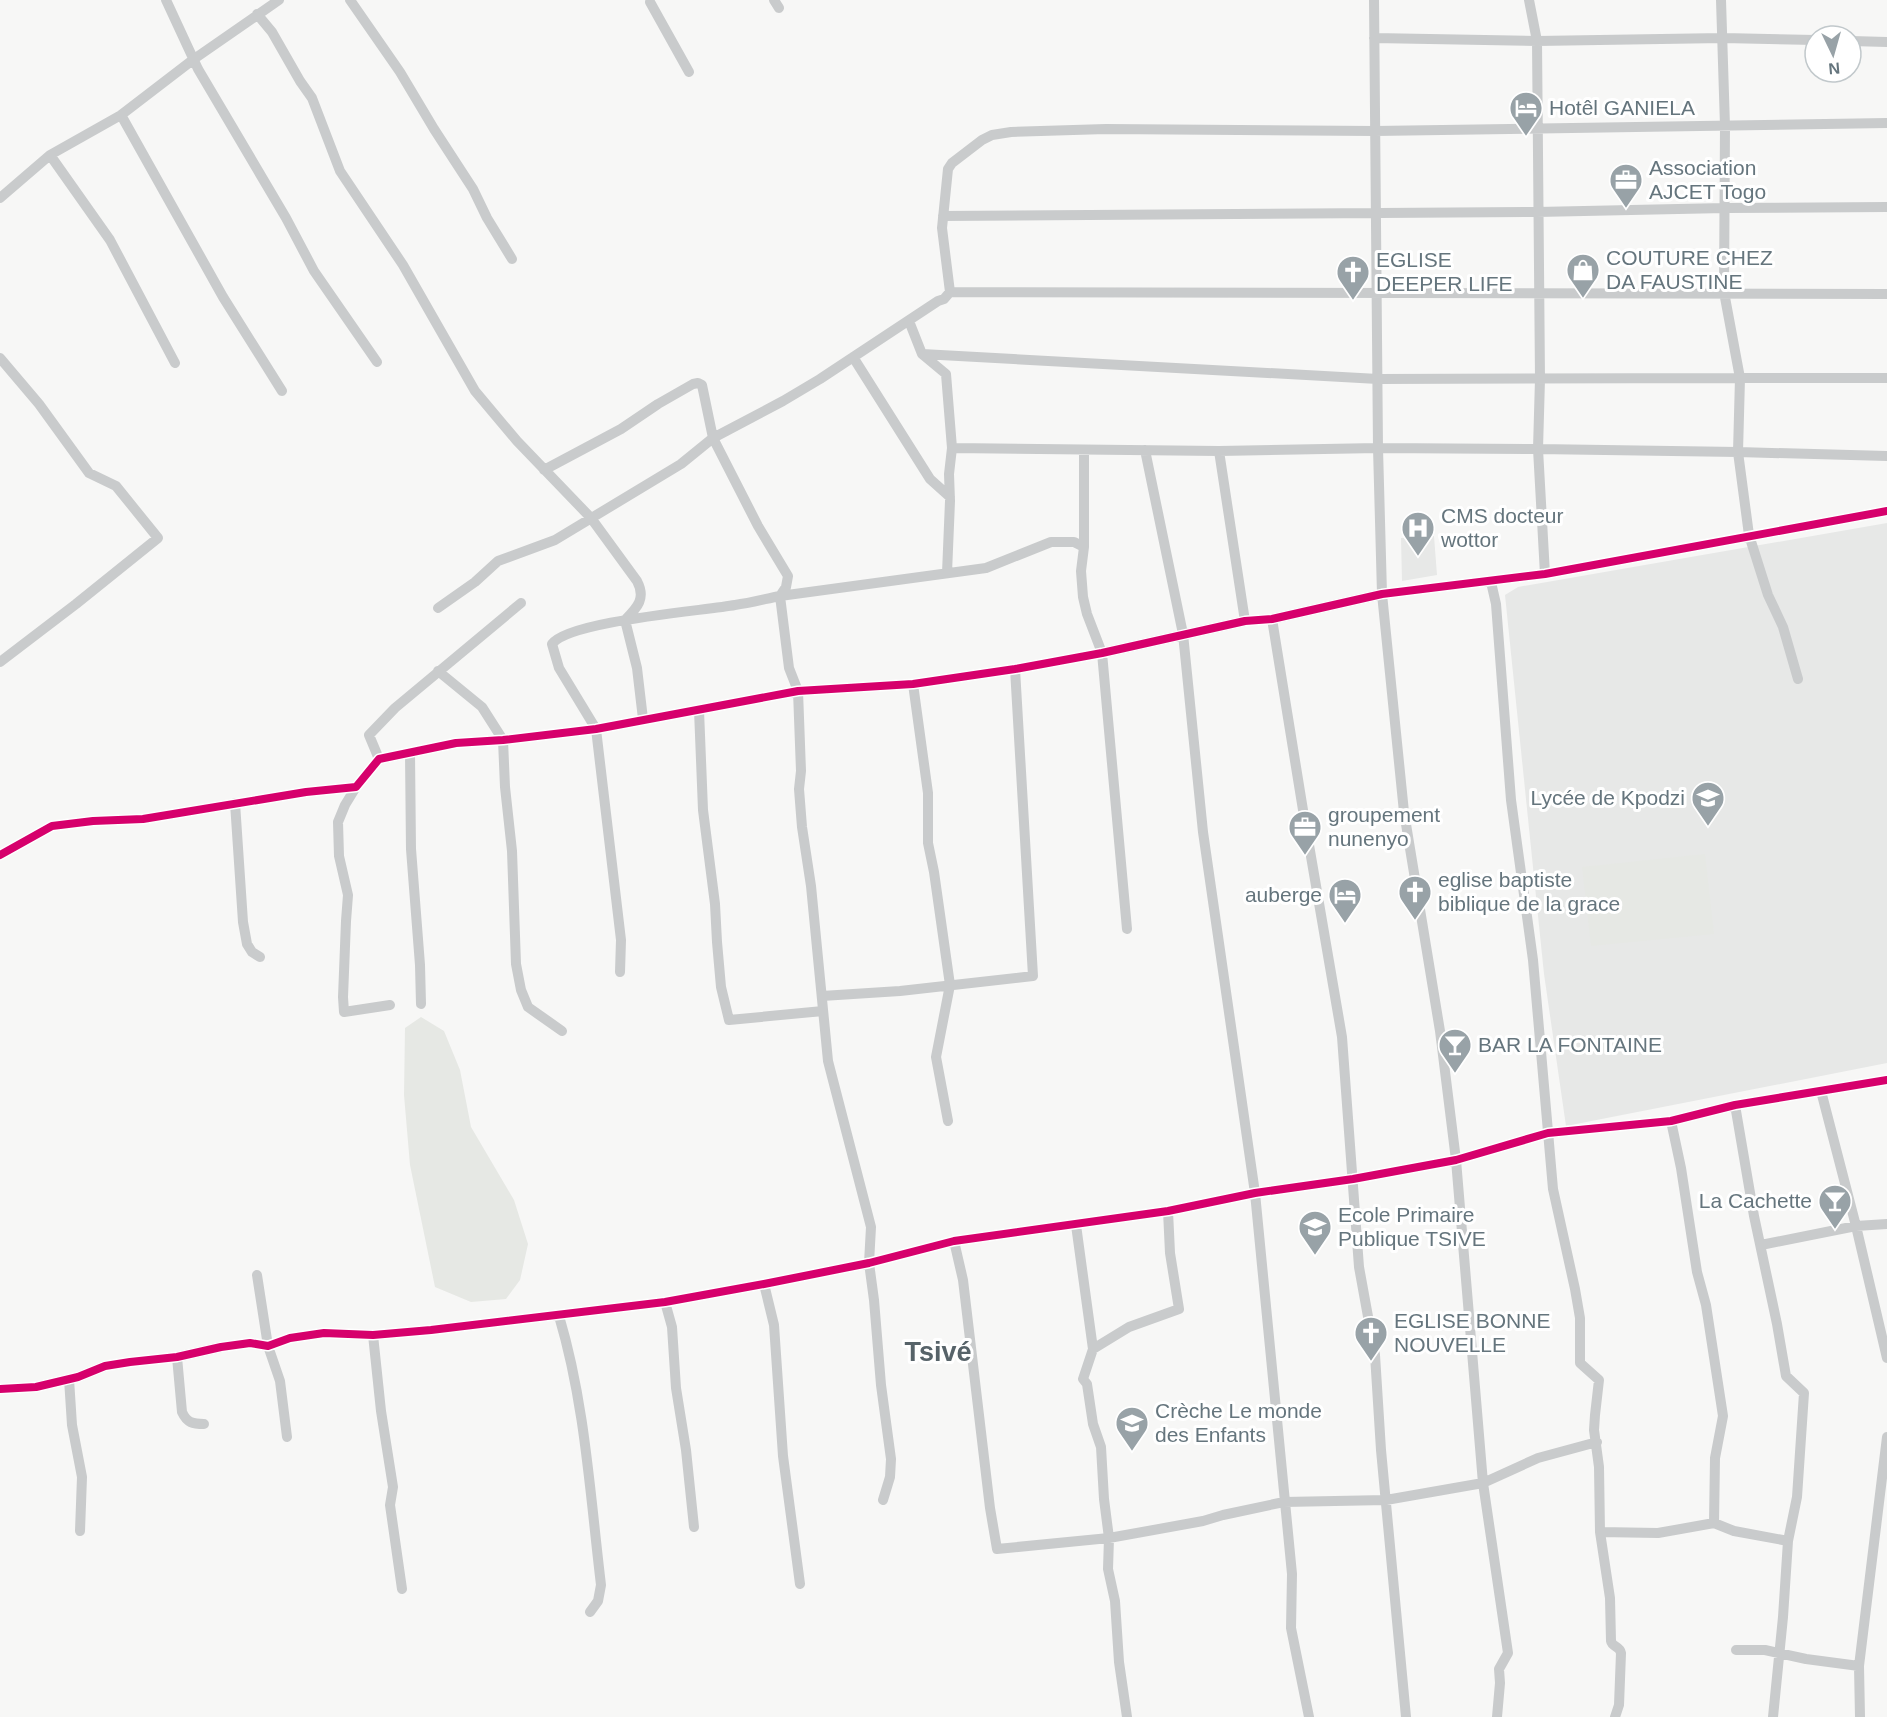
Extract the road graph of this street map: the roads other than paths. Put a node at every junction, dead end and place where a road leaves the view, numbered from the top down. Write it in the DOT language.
graph roads {
  1 [pos="166,0"];
  2 [pos="279,0"];
  3 [pos="350,0"];
  4 [pos="1374,0"];
  5 [pos="1529,0"];
  6 [pos="1721,0"];
  7 [pos="650,1"];
  8 [pos="257,14"];
  9 [pos="1374,38"];
  10 [pos="1723,38"];
  11 [pos="1803,40"];
  12 [pos="1538,41"];
  13 [pos="1863,41"];
  14 [pos="1887,42"];
  15 [pos="194,59"];
  16 [pos="689,72"];
  17 [pos="121,115"];
  18 [pos="1887,123"];
  19 [pos="1725,126"];
  20 [pos="1539,128"];
  21 [pos="1375,131"];
  22 [pos="50,155"];
  23 [pos="0,198"];
  24 [pos="1887,207"];
  25 [pos="1725,208"];
  26 [pos="1537,212"];
  27 [pos="1376,213"];
  28 [pos="943,216"];
  29 [pos="512,259"];
  30 [pos="950,292"];
  31 [pos="1724,292"];
  32 [pos="1378,293"];
  33 [pos="1539,294"];
  34 [pos="1887,294"];
  35 [pos="909,321"];
  36 [pos="921,354"];
  37 [pos="853,357"];
  38 [pos="0,358"];
  39 [pos="377,362"];
  40 [pos="175,363"];
  41 [pos="1740,378"];
  42 [pos="1887,378"];
  43 [pos="1540,379"];
  44 [pos="1378,380"];
  45 [pos="282,391"];
  46 [pos="713,438"];
  47 [pos="952,448"];
  48 [pos="1378,448"];
  49 [pos="1538,449"];
  50 [pos="1084,450"];
  51 [pos="1145,450"];
  52 [pos="1219,452"];
  53 [pos="1738,452"];
  54 [pos="1887,456"];
  55 [pos="544,470"];
  56 [pos="950,497"];
  57 [pos="1887,512"];
  58 [pos="591,518"];
  59 [pos="1749,535"];
  60 [pos="1084,547"];
  61 [pos="947,573"];
  62 [pos="1545,574"];
  63 [pos="1491,582"];
  64 [pos="1382,594"];
  65 [pos="780,596"];
  66 [pos="521,603"];
  67 [pos="438,608"];
  68 [pos="1272,619"];
  69 [pos="626,620"];
  70 [pos="1245,621"];
  71 [pos="1183,634"];
  72 [pos="1102,653"];
  73 [pos="0,662"];
  74 [pos="1015,669"];
  75 [pos="438,671"];
  76 [pos="1798,679"];
  77 [pos="913,684"];
  78 [pos="798,691"];
  79 [pos="699,710"];
  80 [pos="643,719"];
  81 [pos="596,729"];
  82 [pos="502,740"];
  83 [pos="410,754"];
  84 [pos="379,759"];
  85 [pos="356,787"];
  86 [pos="236,803"];
  87 [pos="0,855"];
  88 [pos="1127,929"];
  89 [pos="260,957"];
  90 [pos="620,972"];
  91 [pos="950,985"];
  92 [pos="822,996"];
  93 [pos="421,1004"];
  94 [pos="390,1005"];
  95 [pos="823,1011"];
  96 [pos="562,1031"];
  97 [pos="1887,1080"];
  98 [pos="1821,1091"];
  99 [pos="1736,1105"];
  100 [pos="948,1121"];
  101 [pos="1671,1121"];
  102 [pos="1548,1133"];
  103 [pos="1456,1160"];
  104 [pos="1353,1179"];
  105 [pos="1255,1194"];
  106 [pos="1168,1211"];
  107 [pos="1887,1224"];
  108 [pos="1076,1225"];
  109 [pos="1856,1226"];
  110 [pos="954,1241"];
  111 [pos="1761,1245"];
  112 [pos="869,1263"];
  113 [pos="257,1275"];
  114 [pos="764,1284"];
  115 [pos="665,1302"];
  116 [pos="559,1316"];
  117 [pos="373,1335"];
  118 [pos="268,1346"];
  119 [pos="1093,1349"];
  120 [pos="177,1357"];
  121 [pos="1887,1358"];
  122 [pos="69,1379"];
  123 [pos="0,1389"];
  124 [pos="204,1424"];
  125 [pos="287,1437"];
  126 [pos="1887,1437"];
  127 [pos="1597,1442"];
  128 [pos="1483,1483"];
  129 [pos="883,1500"];
  130 [pos="1386,1500"];
  131 [pos="1284,1502"];
  132 [pos="1714,1523"];
  133 [pos="693,1527"];
  134 [pos="80,1531"];
  135 [pos="1600,1532"];
  136 [pos="1109,1538"];
  137 [pos="1788,1541"];
  138 [pos="801,1584"];
  139 [pos="402,1589"];
  140 [pos="590,1612"];
  141 [pos="1736,1650"];
  142 [pos="1778,1654"];
  143 [pos="1859,1666"];
  144 [pos="1126,1717"];
  145 [pos="1309,1717"];
  146 [pos="1406,1717"];
  147 [pos="1497,1717"];
  148 [pos="1615,1717"];
  149 [pos="1773,1717"];
  150 [pos="1860,1717"];
  1 -- 15 [label="street"];
  2 -- 8 [label="street"];
  3 -- 29 [label="street"];
  4 -- 9 [label="street"];
  5 -- 12 [label="street"];
  6 -- 10 [label="street"];
  7 -- 16 [label="street"];
  8 -- 15 [label="street"];
  8 -- 55 [label="street"];
  9 -- 12 [label="street"];
  9 -- 21 [label="street"];
  10 -- 11 [label="street"];
  10 -- 12 [label="street"];
  10 -- 19 [label="street"];
  12 -- 20 [label="street"];
  13 -- 14 [label="street"];
  15 -- 17 [label="street"];
  15 -- 39 [label="street"];
  17 -- 22 [label="street"];
  17 -- 45 [label="street"];
  18 -- 19 [label="street"];
  19 -- 20 [label="street"];
  19 -- 25 [label="street"];
  20 -- 21 [label="street"];
  20 -- 26 [label="street"];
  21 -- 27 [label="street"];
  21 -- 28 [label="street"];
  22 -- 23 [label="street"];
  22 -- 40 [label="street"];
  24 -- 25 [label="street"];
  25 -- 26 [label="street"];
  25 -- 31 [label="street"];
  26 -- 27 [label="street"];
  26 -- 33 [label="street"];
  27 -- 28 [label="street"];
  27 -- 32 [label="street"];
  28 -- 30 [label="street"];
  30 -- 32 [label="street"];
  30 -- 35 [label="street"];
  31 -- 33 [label="street"];
  31 -- 34 [label="street"];
  31 -- 41 [label="street"];
  32 -- 33 [label="street"];
  32 -- 44 [label="street"];
  33 -- 43 [label="street"];
  35 -- 36 [label="street"];
  35 -- 37 [label="street"];
  36 -- 44 [label="street"];
  36 -- 47 [label="street"];
  37 -- 46 [label="street"];
  37 -- 56 [label="street"];
  38 -- 73 [label="street"];
  41 -- 42 [label="street"];
  41 -- 43 [label="street"];
  41 -- 53 [label="street"];
  43 -- 44 [label="street"];
  43 -- 49 [label="street"];
  44 -- 48 [label="street"];
  46 -- 55 [label="street"];
  46 -- 58 [label="street"];
  46 -- 65 [label="street"];
  47 -- 50 [label="street"];
  47 -- 56 [label="street"];
  48 -- 49 [label="street"];
  48 -- 52 [label="street"];
  48 -- 64 [label="street"];
  49 -- 53 [label="street"];
  49 -- 62 [label="street"];
  50 -- 51 [label="street"];
  50 -- 60 [label="street"];
  51 -- 52 [label="street"];
  51 -- 71 [label="street"];
  52 -- 70 [label="street"];
  53 -- 54 [label="street"];
  53 -- 59 [label="street"];
  55 -- 58 [label="street"];
  56 -- 61 [label="street"];
  57 -- 59 [label="street"];
  58 -- 67 [label="street"];
  58 -- 69 [label="street"];
  59 -- 62 [label="street"];
  59 -- 76 [label="street"];
  60 -- 61 [label="street"];
  60 -- 72 [label="street"];
  61 -- 65 [label="street"];
  62 -- 63 [label="street"];
  63 -- 64 [label="street"];
  63 -- 102 [label="street"];
  64 -- 68 [label="street"];
  64 -- 103 [label="street"];
  65 -- 69 [label="street"];
  65 -- 78 [label="street"];
  66 -- 75 [label="street"];
  68 -- 70 [label="street"];
  68 -- 104 [label="street"];
  69 -- 80 [label="street"];
  69 -- 81 [label="street"];
  70 -- 71 [label="street"];
  71 -- 72 [label="street"];
  71 -- 105 [label="street"];
  72 -- 74 [label="street"];
  72 -- 88 [label="street"];
  74 -- 77 [label="street"];
  74 -- 91 [label="street"];
  75 -- 82 [label="street"];
  75 -- 84 [label="street"];
  77 -- 78 [label="street"];
  77 -- 91 [label="street"];
  78 -- 79 [label="street"];
  78 -- 92 [label="street"];
  79 -- 80 [label="street"];
  79 -- 95 [label="street"];
  80 -- 81 [label="street"];
  81 -- 82 [label="street"];
  81 -- 90 [label="street"];
  82 -- 83 [label="street"];
  82 -- 96 [label="street"];
  83 -- 84 [label="street"];
  83 -- 93 [label="street"];
  84 -- 85 [label="street"];
  85 -- 86 [label="street"];
  85 -- 94 [label="street"];
  86 -- 87 [label="street"];
  86 -- 89 [label="street"];
  91 -- 92 [label="street"];
  91 -- 100 [label="street"];
  92 -- 95 [label="street"];
  95 -- 112 [label="street"];
  97 -- 98 [label="street"];
  98 -- 99 [label="street"];
  98 -- 109 [label="street"];
  99 -- 101 [label="street"];
  99 -- 111 [label="street"];
  101 -- 102 [label="street"];
  101 -- 132 [label="street"];
  102 -- 103 [label="street"];
  102 -- 127 [label="street"];
  103 -- 104 [label="street"];
  103 -- 128 [label="street"];
  104 -- 105 [label="street"];
  104 -- 130 [label="street"];
  105 -- 106 [label="street"];
  105 -- 131 [label="street"];
  106 -- 108 [label="street"];
  106 -- 119 [label="street"];
  107 -- 109 [label="street"];
  108 -- 110 [label="street"];
  108 -- 119 [label="street"];
  109 -- 111 [label="street"];
  109 -- 121 [label="street"];
  110 -- 112 [label="street"];
  110 -- 136 [label="street"];
  111 -- 137 [label="street"];
  112 -- 114 [label="street"];
  112 -- 129 [label="street"];
  113 -- 118 [label="street"];
  114 -- 115 [label="street"];
  114 -- 138 [label="street"];
  115 -- 116 [label="street"];
  115 -- 133 [label="street"];
  116 -- 117 [label="street"];
  116 -- 140 [label="street"];
  117 -- 118 [label="street"];
  117 -- 139 [label="street"];
  118 -- 120 [label="street"];
  118 -- 125 [label="street"];
  119 -- 136 [label="street"];
  120 -- 122 [label="street"];
  120 -- 124 [label="street"];
  122 -- 123 [label="street"];
  122 -- 134 [label="street"];
  126 -- 143 [label="street"];
  127 -- 128 [label="street"];
  127 -- 135 [label="street"];
  128 -- 130 [label="street"];
  128 -- 147 [label="street"];
  130 -- 131 [label="street"];
  130 -- 146 [label="street"];
  131 -- 136 [label="street"];
  131 -- 145 [label="street"];
  132 -- 135 [label="street"];
  132 -- 137 [label="street"];
  135 -- 148 [label="street"];
  136 -- 144 [label="street"];
  137 -- 142 [label="street"];
  141 -- 142 [label="street"];
  142 -- 143 [label="street"];
  142 -- 149 [label="street"];
  143 -- 150 [label="street"];
}
